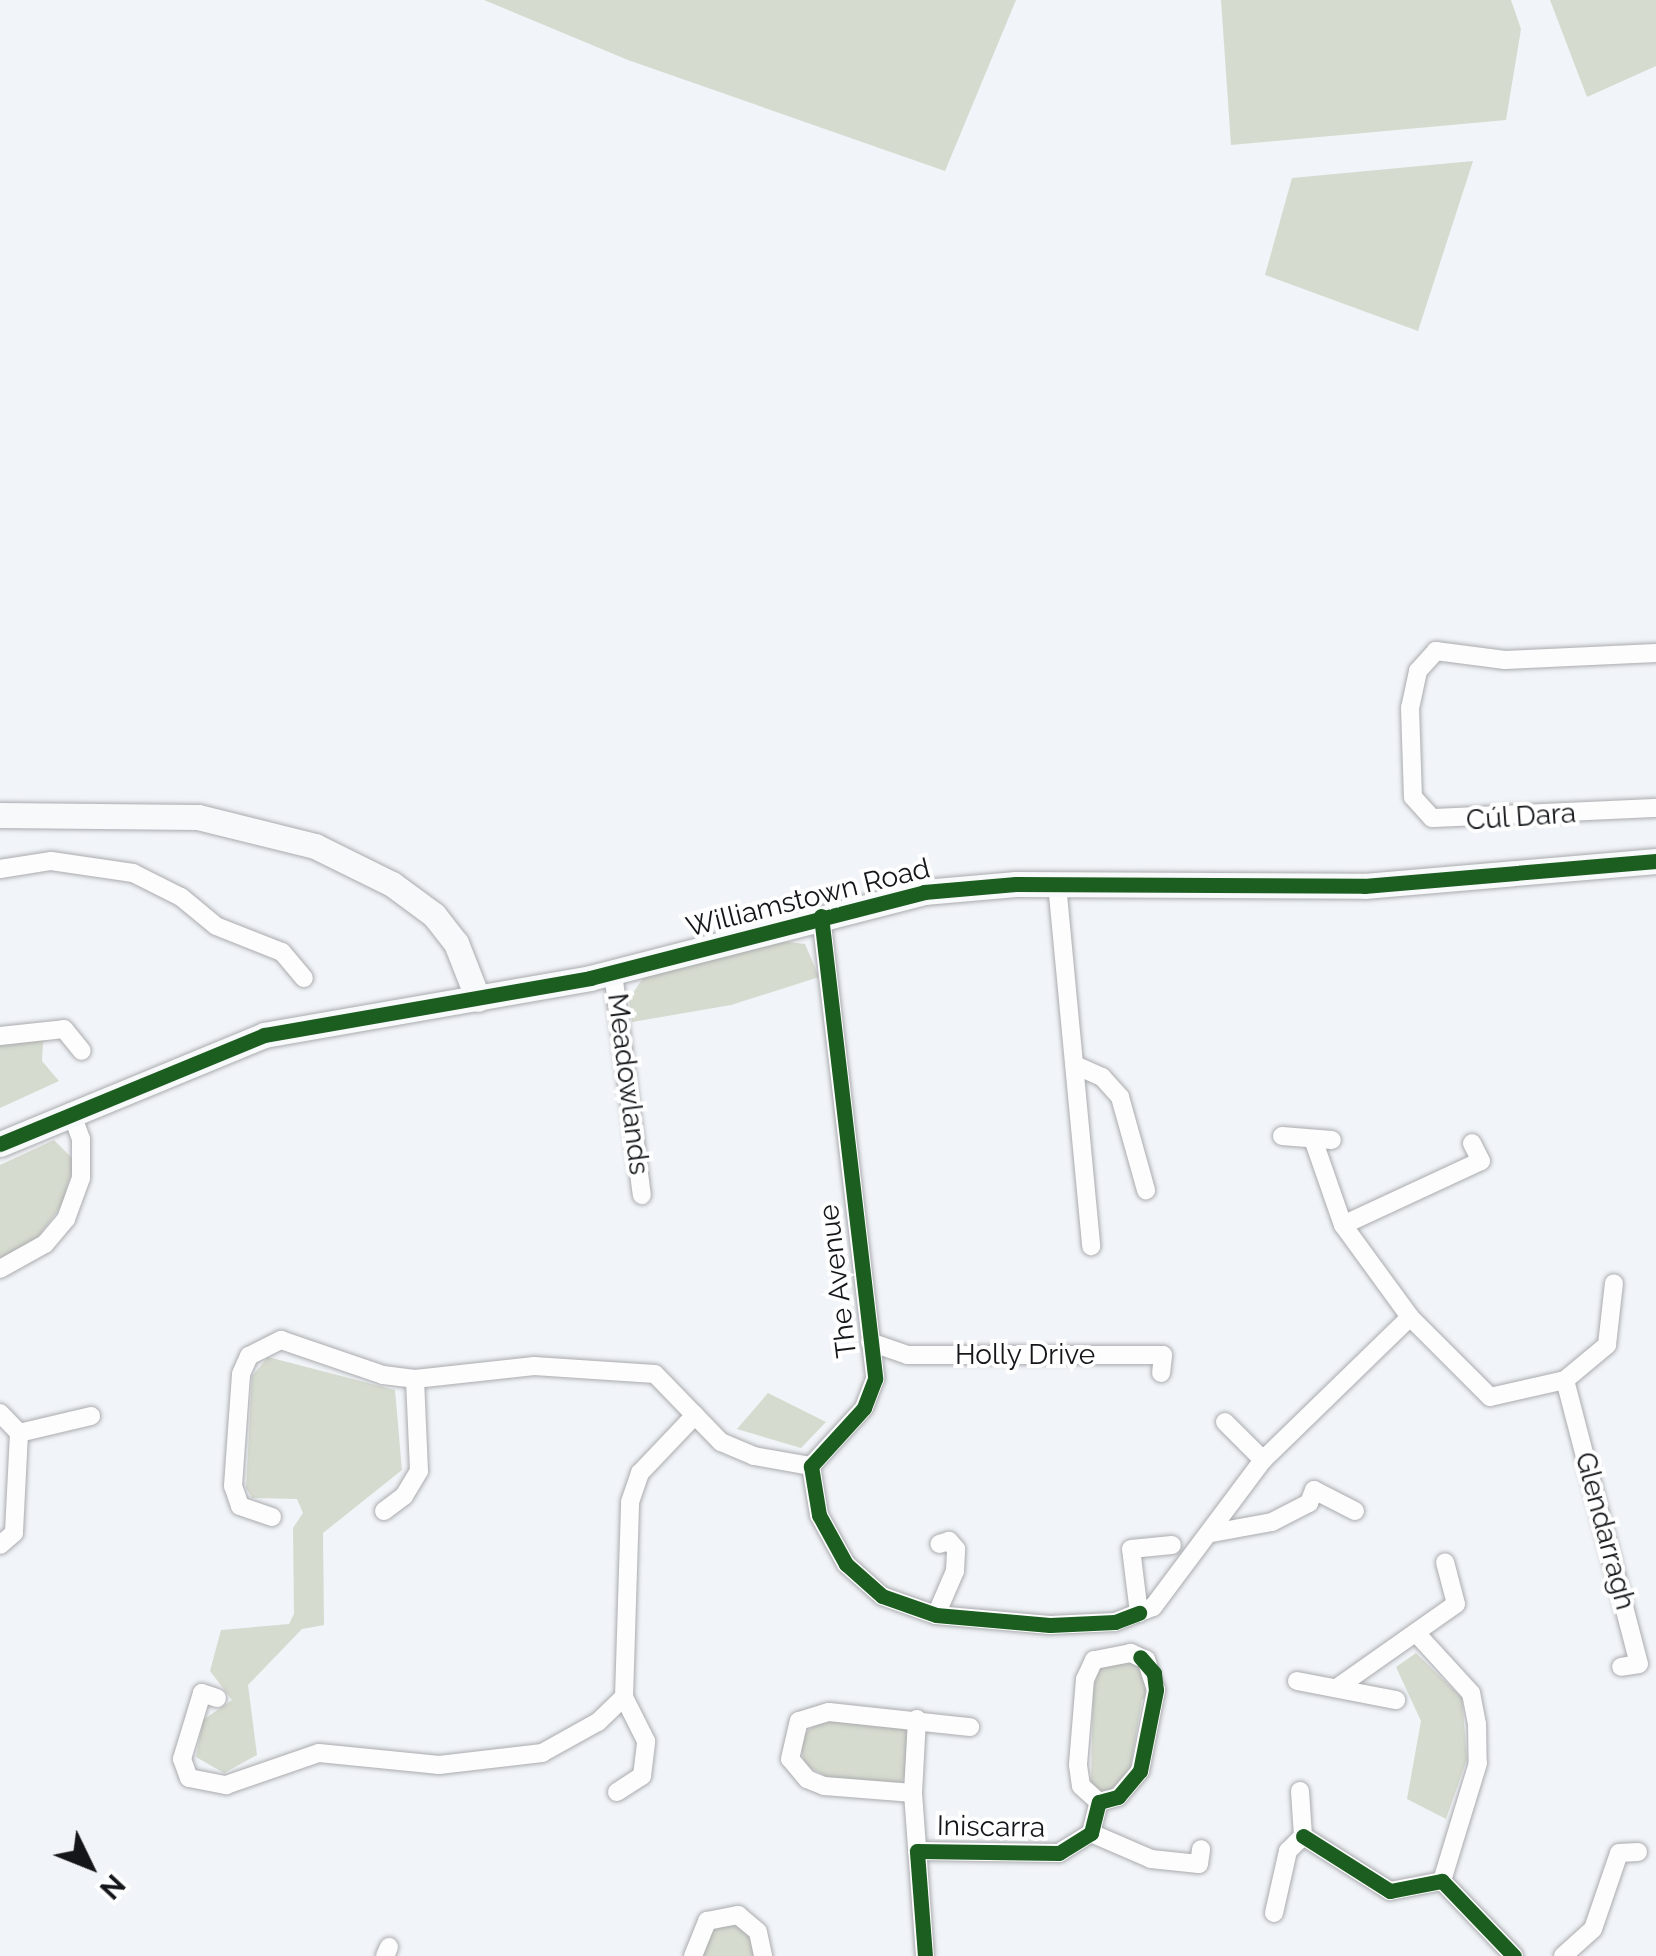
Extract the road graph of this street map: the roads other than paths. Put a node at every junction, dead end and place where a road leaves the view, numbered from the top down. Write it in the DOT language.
graph roads {
  1 [pos="1656,653"];
  2 [pos="1656,808"];
  3 [pos="0,814"];
  4 [pos="1656,862"];
  5 [pos="0,868"];
  6 [pos="1057,884"];
  7 [pos="820,916"];
  8 [pos="613,973"];
  9 [pos="304,978"];
  10 [pos="478,999"];
  11 [pos="0,1036"];
  12 [pos="82,1051"];
  13 [pos="1075,1064"];
  14 [pos="71,1112"];
  15 [pos="1282,1136"];
  16 [pos="1472,1143"];
  17 [pos="0,1144"];
  18 [pos="1146,1190"];
  19 [pos="642,1195"];
  20 [pos="1343,1225"];
  21 [pos="1090,1246"];
  22 [pos="0,1269"];
  23 [pos="1614,1283"];
  24 [pos="1410,1317"];
  25 [pos="870,1342"];
  26 [pos="1160,1373"];
  27 [pos="416,1379"];
  28 [pos="1565,1380"];
  29 [pos="0,1413"];
  30 [pos="695,1415"];
  31 [pos="90,1416"];
  32 [pos="1224,1422"];
  33 [pos="20,1433"];
  34 [pos="1262,1460"];
  35 [pos="811,1466"];
  36 [pos="384,1511"];
  37 [pos="1356,1511"];
  38 [pos="272,1516"];
  39 [pos="1212,1533"];
  40 [pos="938,1544"];
  41 [pos="1172,1545"];
  42 [pos="0,1546"];
  43 [pos="1445,1562"];
  44 [pos="1138,1613"];
  45 [pos="936,1615"];
  46 [pos="1418,1635"];
  47 [pos="1621,1667"];
  48 [pos="1297,1681"];
  49 [pos="1338,1687"];
  50 [pos="624,1697"];
  51 [pos="218,1698"];
  52 [pos="1396,1700"];
  53 [pos="917,1719"];
  54 [pos="970,1727"];
  55 [pos="1300,1791"];
  56 [pos="617,1792"];
  57 [pos="913,1793"];
  58 [pos="1099,1802"];
  59 [pos="1091,1833"];
  60 [pos="1303,1836"];
  61 [pos="1201,1849"];
  62 [pos="916,1851"];
  63 [pos="1638,1852"];
  64 [pos="1442,1881"];
  65 [pos="1274,1913"];
  66 [pos="692,1956"];
  67 [pos="763,1956"];
  68 [pos="925,1956"];
  69 [pos="1514,1956"];
  70 [pos="1563,1956"];
  1 -- 2 [label="street, Cúl Dara"];
  3 -- 10 [label="street"];
  4 -- 6 [label="street, Williamstown Road"];
  5 -- 9 [label="street"];
  6 -- 7 [label="street, Williamstown Road"];
  6 -- 13 [label="street"];
  7 -- 8 [label="street, Williamstown Road"];
  7 -- 25 [label="street, The Avenue"];
  8 -- 10 [label="street, Williamstown Road"];
  8 -- 19 [label="street, Meadowlands"];
  10 -- 14 [label="street, Williamstown Road"];
  11 -- 12 [label="street"];
  13 -- 18 [label="street"];
  13 -- 21 [label="street"];
  14 -- 17 [label="street, Williamstown Road"];
  14 -- 22 [label="street"];
  15 -- 20 [label="street"];
  16 -- 20 [label="street"];
  20 -- 24 [label="street"];
  23 -- 28 [label="street"];
  24 -- 28 [label="street"];
  24 -- 34 [label="street"];
  25 -- 26 [label="street, Holly Drive"];
  25 -- 35 [label="street, The Avenue"];
  27 -- 30 [label="street"];
  27 -- 36 [label="street"];
  27 -- 38 [label="street"];
  28 -- 47 [label="street, Glendarragh"];
  29 -- 33 [label="street"];
  30 -- 35 [label="street"];
  30 -- 50 [label="street"];
  31 -- 33 [label="street"];
  32 -- 34 [label="street"];
  33 -- 42 [label="street"];
  34 -- 39 [label="street"];
  35 -- 45 [label="street"];
  37 -- 39 [label="street"];
  39 -- 44 [label="street"];
  40 -- 45 [label="street"];
  41 -- 44 [label="street"];
  43 -- 46 [label="street"];
  44 -- 45 [label="street"];
  46 -- 49 [label="street"];
  46 -- 64 [label="street"];
  48 -- 49 [label="street"];
  49 -- 52 [label="street"];
  50 -- 51 [label="street"];
  50 -- 56 [label="street"];
  53 -- 54 [label="street"];
  53 -- 57 [label="street"];
  53 -- 57 [label="street"];
  55 -- 60 [label="street"];
  57 -- 62 [label="street"];
  58 -- 58 [label="street"];
  58 -- 59 [label="street"];
  59 -- 61 [label="street"];
  59 -- 62 [label="street, Iniscarra"];
  60 -- 64 [label="street"];
  60 -- 65 [label="street"];
  62 -- 68 [label="street"];
  63 -- 70 [label="street"];
  64 -- 69 [label="street"];
  66 -- 67 [label="street"];
}
